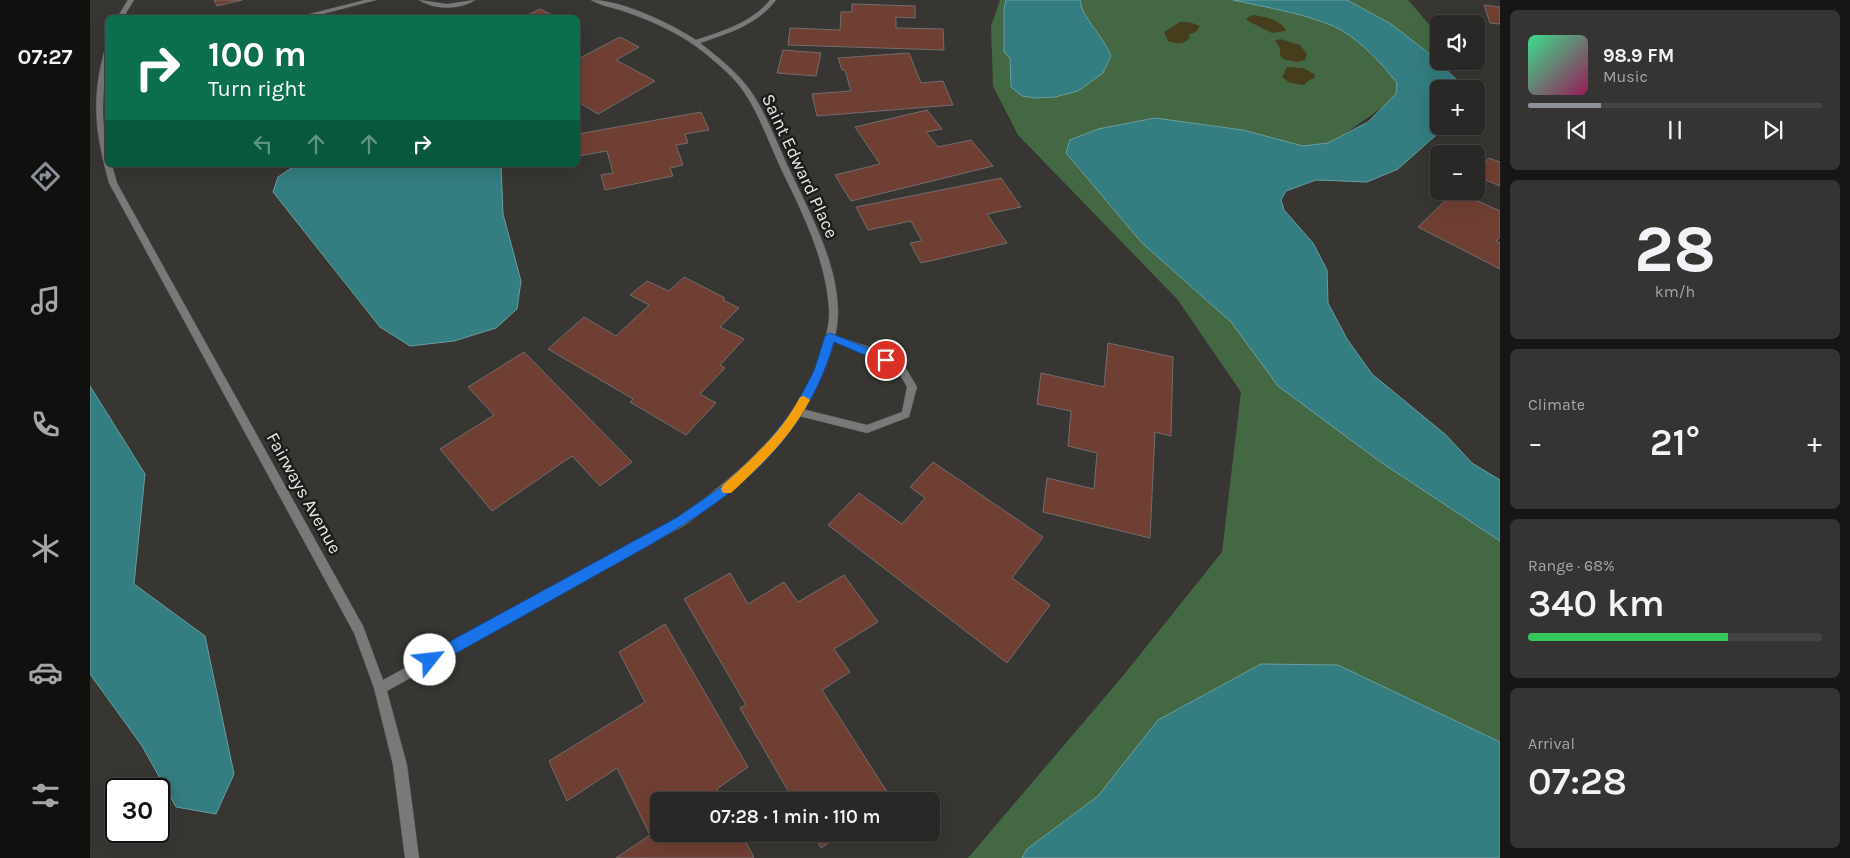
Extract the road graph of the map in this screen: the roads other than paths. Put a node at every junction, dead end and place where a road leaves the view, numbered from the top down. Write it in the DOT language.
graph roads {
  1 [pos="131,0"];
  2 [pos="373,0"];
  3 [pos="422,0"];
  4 [pos="472,0"];
  5 [pos="594,0"];
  6 [pos="773,0"];
  7 [pos="122,15"];
  8 [pos="310,15"];
  9 [pos="696,43"];
  10 [pos="105,60"];
  11 [pos="100,80"];
  12 [pos="90,82"];
  13 [pos="105,152"];
  14 [pos="109,167"];
  15 [pos="830,336"];
  16 [pos="798,412"];
  17 [pos="380,688"];
  18 [pos="412,858"];
  1 -- 7 [label="street"];
  2 -- 8 [label="street"];
  3 -- 4 [label="street"];
  5 -- 9 [label="street, Saint Edward Place"];
  6 -- 9 [label="street"];
  9 -- 15 [label="street, Saint Edward Place"];
  10 -- 11 [label="street, Fairways Avenue"];
  11 -- 12 [label="street"];
  11 -- 13 [label="street, Fairways Avenue"];
  14 -- 17 [label="street, Fairways Avenue"];
  15 -- 16 [label="street, Saint Edward Place"];
  15 -- 16 [label="street"];
  16 -- 17 [label="street, Saint Edward Place"];
  17 -- 18 [label="street, Fairways Avenue"];
}
